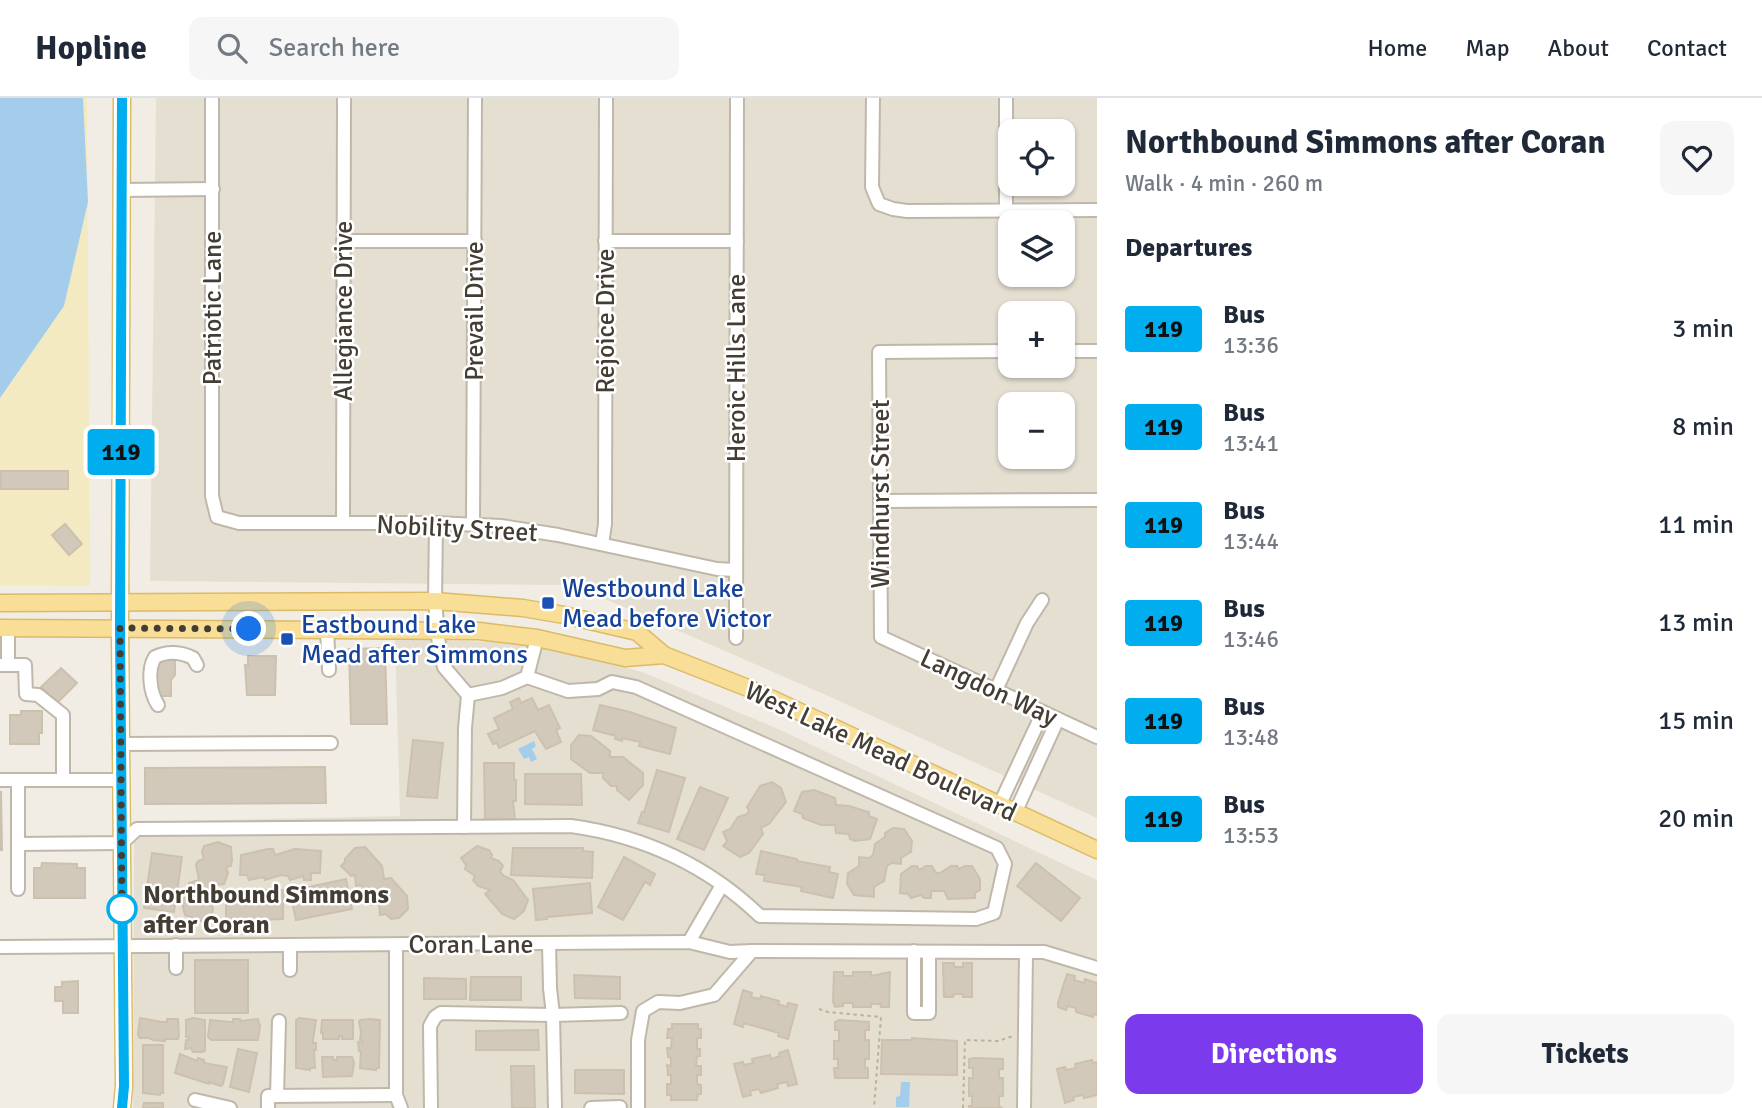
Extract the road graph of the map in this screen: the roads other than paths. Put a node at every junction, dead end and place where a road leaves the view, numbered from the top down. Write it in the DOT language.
graph roads {
  1 [pos="122,98"];
  2 [pos="212,98"];
  3 [pos="344,98"];
  4 [pos="475,98"];
  5 [pos="606,98"];
  6 [pos="737,98"];
  7 [pos="873,98"];
  8 [pos="1006,98"];
  9 [pos="213,189"];
  10 [pos="121,190"];
  11 [pos="998,210"];
  12 [pos="1006,210"];
  13 [pos="1075,210"];
  14 [pos="1097,210"];
  15 [pos="343,241"];
  16 [pos="475,241"];
  17 [pos="605,242"];
  18 [pos="737,242"];
  19 [pos="998,351"];
  20 [pos="1075,351"];
  21 [pos="1097,351"];
  22 [pos="1097,500"];
  23 [pos="880,501"];
  24 [pos="217,517"];
  25 [pos="343,523"];
  26 [pos="436,523"];
  27 [pos="473,524"];
  28 [pos="602,544"];
  29 [pos="735,570"];
  30 [pos="1042,600"];
  31 [pos="435,601"];
  32 [pos="327,602"];
  33 [pos="0,603"];
  34 [pos="120,603"];
  35 [pos="4,628"];
  36 [pos="120,628"];
  37 [pos="327,629"];
  38 [pos="438,629"];
  39 [pos="881,637"];
  40 [pos="537,638"];
  41 [pos="736,638"];
  42 [pos="664,655"];
  43 [pos="4,665"];
  44 [pos="197,665"];
  45 [pos="328,670"];
  46 [pos="527,677"];
  47 [pos="996,690"];
  48 [pos="468,695"];
  49 [pos="158,705"];
  50 [pos="1043,712"];
  51 [pos="1058,719"];
  52 [pos="1097,737"];
  53 [pos="331,743"];
  54 [pos="121,744"];
  55 [pos="0,780"];
  56 [pos="18,780"];
  57 [pos="64,780"];
  58 [pos="121,780"];
  59 [pos="999,806"];
  60 [pos="1015,813"];
  61 [pos="464,827"];
  62 [pos="122,843"];
  63 [pos="18,844"];
  64 [pos="1097,850"];
  65 [pos="722,885"];
  66 [pos="18,889"];
  67 [pos="689,942"];
  68 [pos="549,943"];
  69 [pos="396,944"];
  70 [pos="176,945"];
  71 [pos="290,945"];
  72 [pos="122,946"];
  73 [pos="0,947"];
  74 [pos="752,951"];
  75 [pos="914,951"];
  76 [pos="929,952"];
  77 [pos="1026,952"];
  78 [pos="176,968"];
  79 [pos="1097,968"];
  80 [pos="290,970"];
  81 [pos="621,1013"];
  82 [pos="553,1015"];
  83 [pos="279,1021"];
  84 [pos="277,1096"];
  85 [pos="195,1100"];
  86 [pos="398,1102"];
  87 [pos="620,1107"];
  88 [pos="122,1108"];
  89 [pos="230,1108"];
  90 [pos="268,1108"];
  91 [pos="431,1108"];
  92 [pos="555,1108"];
  93 [pos="591,1108"];
  94 [pos="638,1108"];
  95 [pos="1024,1108"];
  1 -- 10 [label="main road"];
  2 -- 9 [label="street, Patriotic Lane"];
  3 -- 15 [label="street, Allegiance Drive"];
  4 -- 16 [label="street, Prevail Drive"];
  5 -- 17 [label="street, Rejoice Drive"];
  6 -- 18 [label="street, Heroic Hills Lane"];
  7 -- 11 [label="street"];
  8 -- 12 [label="street"];
  9 -- 10 [label="street"];
  9 -- 24 [label="street, Patriotic Lane"];
  10 -- 34 [label="main road"];
  13 -- 14 [label="street"];
  15 -- 16 [label="street"];
  15 -- 25 [label="street, Allegiance Drive"];
  16 -- 27 [label="street, Prevail Drive"];
  17 -- 18 [label="street"];
  17 -- 28 [label="street, Rejoice Drive"];
  18 -- 29 [label="street, Heroic Hills Lane"];
  19 -- 23 [label="street, Windhurst Street"];
  20 -- 21 [label="street"];
  22 -- 23 [label="street"];
  23 -- 39 [label="street, Windhurst Street"];
  24 -- 25 [label="street, Nobility Street"];
  25 -- 26 [label="street, Nobility Street"];
  26 -- 27 [label="street, Nobility Street"];
  26 -- 31 [label="street"];
  27 -- 28 [label="street, Nobility Street"];
  28 -- 29 [label="street, Nobility Street"];
  29 -- 41 [label="street, Heroic Hills Lane"];
  30 -- 47 [label="street"];
  31 -- 32 [label="main road, West Lake Mead Boulevard"];
  31 -- 38 [label="street"];
  31 -- 42 [label="main road, West Lake Mead Boulevard"];
  32 -- 34 [label="main road, West Lake Mead Boulevard"];
  32 -- 37 [label="main road"];
  33 -- 34 [label="main road, West Lake Mead Boulevard"];
  34 -- 36 [label="main road"];
  35 -- 36 [label="main road, West Lake Mead Boulevard"];
  35 -- 43 [label="street"];
  36 -- 37 [label="main road, West Lake Mead Boulevard"];
  36 -- 54 [label="main road"];
  37 -- 38 [label="main road, West Lake Mead Boulevard"];
  37 -- 45 [label="street"];
  38 -- 40 [label="main road, West Lake Mead Boulevard"];
  38 -- 48 [label="street"];
  39 -- 47 [label="street, Langdon Way"];
  40 -- 42 [label="main road, West Lake Mead Boulevard"];
  40 -- 46 [label="street"];
  42 -- 59 [label="main road, West Lake Mead Boulevard"];
  43 -- 57 [label="street"];
  44 -- 49 [label="street"];
  46 -- 48 [label="street"];
  46 -- 65 [label="street"];
  47 -- 50 [label="street, Langdon Way"];
  48 -- 61 [label="street"];
  50 -- 51 [label="street, Langdon Way"];
  50 -- 59 [label="street"];
  51 -- 52 [label="street, Langdon Way"];
  51 -- 60 [label="street"];
  53 -- 54 [label="street"];
  54 -- 58 [label="main road"];
  55 -- 56 [label="street"];
  56 -- 57 [label="street"];
  56 -- 63 [label="street"];
  57 -- 58 [label="street"];
  58 -- 62 [label="main road"];
  59 -- 60 [label="main road, West Lake Mead Boulevard"];
  60 -- 64 [label="main road, West Lake Mead Boulevard"];
  61 -- 62 [label="street"];
  61 -- 65 [label="street"];
  62 -- 63 [label="street"];
  62 -- 72 [label="main road"];
  63 -- 66 [label="street"];
  65 -- 67 [label="street"];
  67 -- 68 [label="street, Coran Lane"];
  67 -- 74 [label="street, Coran Lane"];
  68 -- 69 [label="street, Coran Lane"];
  68 -- 82 [label="street"];
  69 -- 71 [label="street, Coran Lane"];
  69 -- 86 [label="street"];
  70 -- 71 [label="street, Coran Lane"];
  70 -- 72 [label="street, Coran Lane"];
  70 -- 78 [label="street"];
  71 -- 80 [label="street"];
  72 -- 73 [label="street, Coran Lane"];
  72 -- 88 [label="main road"];
  74 -- 75 [label="street, Coran Lane"];
  74 -- 94 [label="street"];
  75 -- 76 [label="street, Coran Lane"];
  75 -- 76 [label="street"];
  76 -- 77 [label="street, Coran Lane"];
  77 -- 79 [label="street, Coran Lane"];
  77 -- 95 [label="street"];
  81 -- 82 [label="street"];
  82 -- 91 [label="street"];
  82 -- 92 [label="street"];
  83 -- 84 [label="street"];
  84 -- 86 [label="street"];
  84 -- 90 [label="street"];
  85 -- 89 [label="street"];
  87 -- 93 [label="street"];
}
